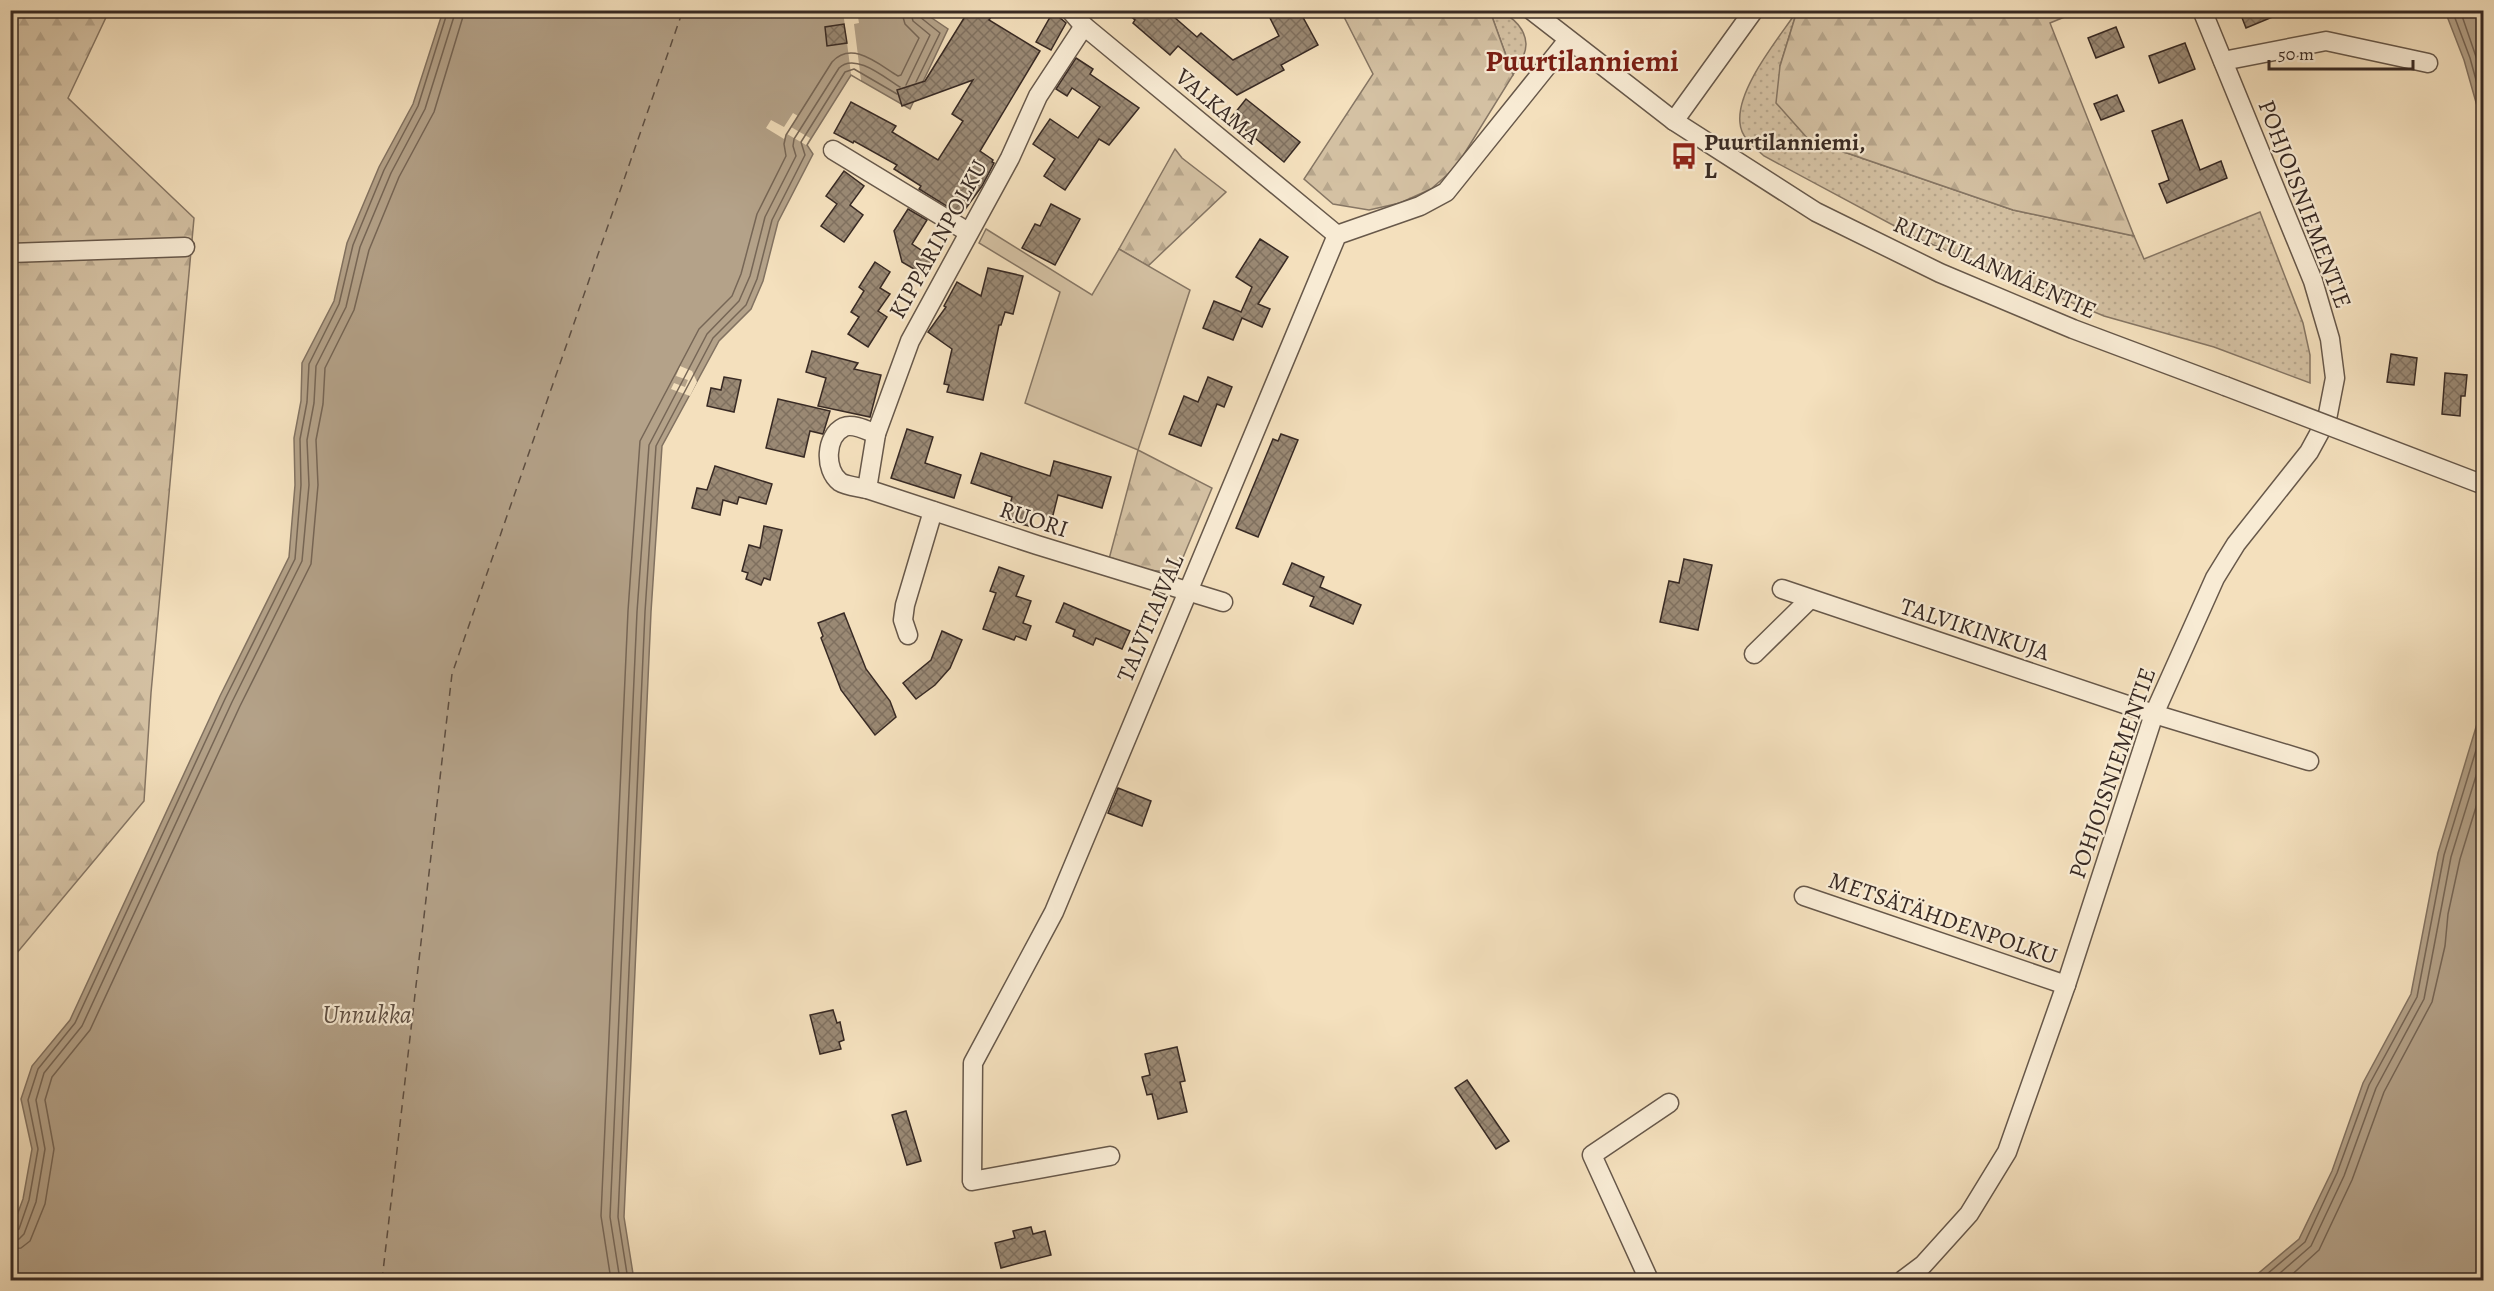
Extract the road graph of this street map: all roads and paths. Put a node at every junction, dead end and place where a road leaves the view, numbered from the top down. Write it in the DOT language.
graph roads {
  1 [pos="1071,10"];
  2 [pos="1531,10"];
  3 [pos="1754,10"];
  4 [pos="2202,10"];
  5 [pos="1084,26"];
  6 [pos="1568,40"];
  7 [pos="2223,61"];
  8 [pos="2428,63"];
  9 [pos="1674,121"];
  10 [pos="833,150"];
  11 [pos="968,232"];
  12 [pos="1337,236"];
  13 [pos="185,247"];
  14 [pos="10,253"];
  15 [pos="876,434"];
  16 [pos="2484,485"];
  17 [pos="867,489"];
  18 [pos="933,511"];
  19 [pos="1782,589"];
  20 [pos="1187,591"];
  21 [pos="1810,599"];
  22 [pos="1223,602"];
  23 [pos="908,635"];
  24 [pos="1754,654"];
  25 [pos="2154,714"];
  26 [pos="2309,761"];
  27 [pos="1804,896"];
  28 [pos="2066,985"];
  29 [pos="1669,1103"];
  30 [pos="1110,1156"];
  31 [pos="1649,1281"];
  32 [pos="1903,1281"];
  1 -- 5 [label="street, VALKAMA"];
  2 -- 6 [label="street, RIITTULANMÄENTIE"];
  3 -- 9 [label="street"];
  4 -- 7 [label="street, POHJOISNIEMENTIE"];
  5 -- 11 [label="street, KIPPARINPOLKU"];
  5 -- 12 [label="street, VALKAMA"];
  6 -- 9 [label="street, RIITTULANMÄENTIE"];
  6 -- 12 [label="street"];
  7 -- 8 [label="street"];
  7 -- 25 [label="street, POHJOISNIEMENTIE"];
  9 -- 16 [label="street, RIITTULANMÄENTIE, bridge"];
  10 -- 11 [label="street"];
  11 -- 15 [label="street, KIPPARINPOLKU"];
  12 -- 20 [label="street, TALVITAIVAL"];
  13 -- 14 [label="street"];
  15 -- 17 [label="street, KIPPARINPOLKU"];
  15 -- 17 [label="street, RUORI"];
  17 -- 18 [label="street, RUORI"];
  18 -- 20 [label="street, RUORI"];
  18 -- 23 [label="street"];
  19 -- 21 [label="street, TALVIKINKUJA"];
  20 -- 22 [label="street, RUORI"];
  20 -- 30 [label="street, TALVITAIVAL"];
  21 -- 24 [label="street"];
  21 -- 25 [label="street, TALVIKINKUJA"];
  25 -- 26 [label="street, TALVIKINKUJA"];
  25 -- 28 [label="street, POHJOISNIEMENTIE"];
  27 -- 28 [label="street, METSÄTÄHDENPOLKU"];
  28 -- 32 [label="street, POHJOISNIEMENTIE"];
  29 -- 31 [label="street"];
}
